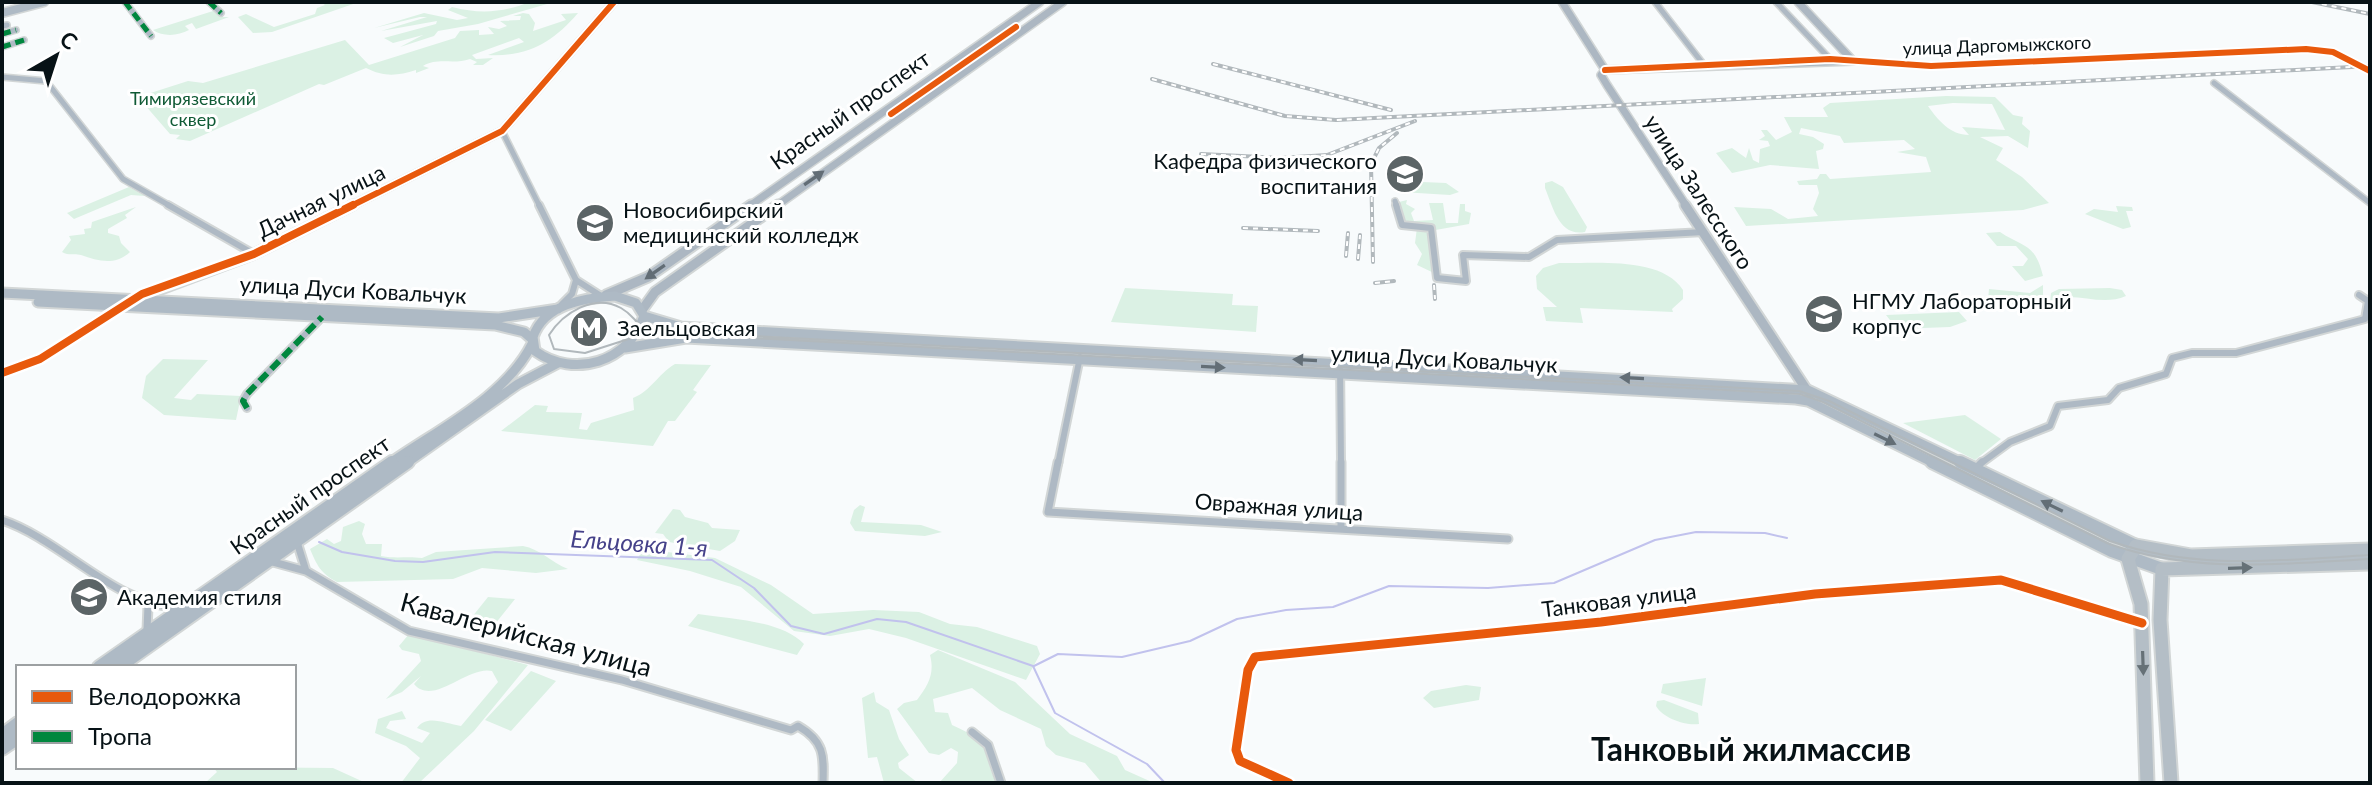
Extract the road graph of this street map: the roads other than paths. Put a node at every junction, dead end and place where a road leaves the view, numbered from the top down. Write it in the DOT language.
graph roads {
  1 [pos="44,2"];
  2 [pos="125,2"];
  3 [pos="209,2"];
  4 [pos="614,2"];
  5 [pos="1040,2"];
  6 [pos="1063,2"];
  7 [pos="1562,2"];
  8 [pos="1655,2"];
  9 [pos="1776,2"];
  10 [pos="1798,2"];
  11 [pos="2,13"];
  12 [pos="221,13"];
  13 [pos="1008,24"];
  14 [pos="1025,29"];
  15 [pos="16,30"];
  16 [pos="2,34"];
  17 [pos="151,36"];
  18 [pos="24,40"];
  19 [pos="2,47"];
  20 [pos="1830,59"];
  21 [pos="956,60"];
  22 [pos="1853,61"];
  23 [pos="1704,65"];
  24 [pos="972,66"];
  25 [pos="1605,70"];
  26 [pos="2370,71"];
  27 [pos="2,77"];
  28 [pos="2214,83"];
  29 [pos="871,120"];
  30 [pos="888,126"];
  31 [pos="502,131"];
  32 [pos="838,143"];
  33 [pos="852,152"];
  34 [pos="1395,201"];
  35 [pos="2370,203"];
  36 [pos="1704,232"];
  37 [pos="691,247"];
  38 [pos="254,254"];
  39 [pos="710,254"];
  40 [pos="576,280"];
  41 [pos="2,293"];
  42 [pos="2359,295"];
  43 [pos="601,296"];
  44 [pos="2,299"];
  45 [pos="132,300"];
  46 [pos="119,307"];
  47 [pos="558,309"];
  48 [pos="326,312"];
  49 [pos="643,313"];
  50 [pos="532,341"];
  51 [pos="625,348"];
  52 [pos="1081,355"];
  53 [pos="558,363"];
  54 [pos="1340,368"];
  55 [pos="2,373"];
  56 [pos="1808,395"];
  57 [pos="247,408"];
  58 [pos="1975,469"];
  59 [pos="2,520"];
  60 [pos="1341,529"];
  61 [pos="1508,539"];
  62 [pos="297,542"];
  63 [pos="2370,550"];
  64 [pos="2136,552"];
  65 [pos="2370,563"];
  66 [pos="267,564"];
  67 [pos="2162,569"];
  68 [pos="306,571"];
  69 [pos="189,604"];
  70 [pos="148,606"];
  71 [pos="2142,623"];
  72 [pos="144,636"];
  73 [pos="102,665"];
  74 [pos="122,665"];
  75 [pos="972,732"];
  76 [pos="823,783"];
  77 [pos="1001,783"];
  78 [pos="1289,783"];
  79 [pos="2147,783"];
  80 [pos="2171,783"];
  1 -- 11 [label="main road"];
  2 -- 17 [label="street"];
  3 -- 12 [label="street"];
  4 -- 31 [label="main road, Дачная улица"];
  5 -- 13 [label="main road, Красный проспект"];
  6 -- 14 [label="main road, Красный проспект"];
  7 -- 25 [label="main road, улица Залесского"];
  8 -- 23 [label="street"];
  9 -- 20 [label="street"];
  10 -- 22 [label="main road"];
  13 -- 14 [label="main road"];
  13 -- 21 [label="main road, Красный проспект"];
  14 -- 24 [label="main road, Красный проспект"];
  15 -- 16 [label="street"];
  18 -- 19 [label="street"];
  20 -- 22 [label="main road, улица Даргомыжского"];
  20 -- 23 [label="main road, улица Даргомыжского"];
  21 -- 24 [label="main road"];
  21 -- 29 [label="main road, Красный проспект"];
  22 -- 26 [label="street, улица Даргомыжского"];
  23 -- 25 [label="main road, улица Даргомыжского"];
  24 -- 30 [label="main road, Красный проспект"];
  25 -- 36 [label="main road, улица Залесского"];
  27 -- 38 [label="street"];
  28 -- 35 [label="street"];
  29 -- 30 [label="main road"];
  29 -- 32 [label="main road, Красный проспект"];
  30 -- 33 [label="main road, Красный проспект"];
  31 -- 38 [label="main road, Дачная улица"];
  31 -- 40 [label="street"];
  32 -- 33 [label="main road"];
  32 -- 37 [label="main road, Красный проспект"];
  39 -- 33 [label="main road, Красный проспект, one-way"];
  34 -- 36 [label="street"];
  36 -- 56 [label="main road, улица Залесского"];
  37 -- 39 [label="main road"];
  37 -- 43 [label="main road, Красный проспект, one-way"];
  38 -- 45 [label="main road, Дачная улица"];
  39 -- 49 [label="main road, Красный проспект"];
  40 -- 43 [label="street"];
  40 -- 47 [label="street"];
  41 -- 45 [label="main road, улица Дуси Ковальчук"];
  42 -- 58 [label="street"];
  43 -- 47 [label="main road, улица Дуси Ковальчук"];
  43 -- 49 [label="main road, улица Дуси Ковальчук"];
  44 -- 46 [label="main road, улица Дуси Ковальчук"];
  45 -- 46 [label="street, Дачная улица"];
  45 -- 48 [label="main road, улица Дуси Ковальчук"];
  46 -- 48 [label="main road, улица Дуси Ковальчук"];
  46 -- 55 [label="street, Дачная улица"];
  47 -- 48 [label="main road, улица Дуси Ковальчук"];
  47 -- 50 [label="main road, Красный проспект"];
  48 -- 50 [label="main road, улица Дуси Ковальчук"];
  48 -- 57 [label="street"];
  49 -- 51 [label="main road"];
  49 -- 52 [label="main road, улица Дуси Ковальчук"];
  50 -- 53 [label="main road, улица Дуси Ковальчук"];
  50 -- 69 [label="main road, Красный проспект"];
  51 -- 52 [label="main road, улица Дуси Ковальчук"];
  51 -- 53 [label="main road, улица Дуси Ковальчук"];
  52 -- 54 [label="main road, улица Дуси Ковальчук"];
  52 -- 60 [label="street, Овражная улица"];
  53 -- 62 [label="main road, Красный проспект"];
  54 -- 56 [label="main road, улица Дуси Ковальчук"];
  54 -- 60 [label="street"];
  56 -- 58 [label="main road, улица Дуси Ковальчук"];
  56 -- 64 [label="main road, улица Дуси Ковальчук, one-way"];
  64 -- 58 [label="main road, улица Дуси Ковальчук, one-way"];
  59 -- 70 [label="street"];
  60 -- 61 [label="street, Овражная улица"];
  62 -- 66 [label="main road, Красный проспект"];
  62 -- 68 [label="street"];
  63 -- 64 [label="highway"];
  64 -- 67 [label="highway"];
  64 -- 71 [label="highway"];
  67 -- 65 [label="highway, one-way"];
  66 -- 68 [label="street, Кавалерийская улица"];
  66 -- 74 [label="main road, Красный проспект"];
  67 -- 80 [label="highway"];
  68 -- 76 [label="street, Кавалерийская улица"];
  69 -- 70 [label="street"];
  69 -- 72 [label="main road, Красный проспект"];
  70 -- 72 [label="street"];
  71 -- 78 [label="street, Танковая улица"];
  71 -- 79 [label="highway, one-way"];
  72 -- 73 [label="main road, Красный проспект"];
  75 -- 77 [label="street"];
}
